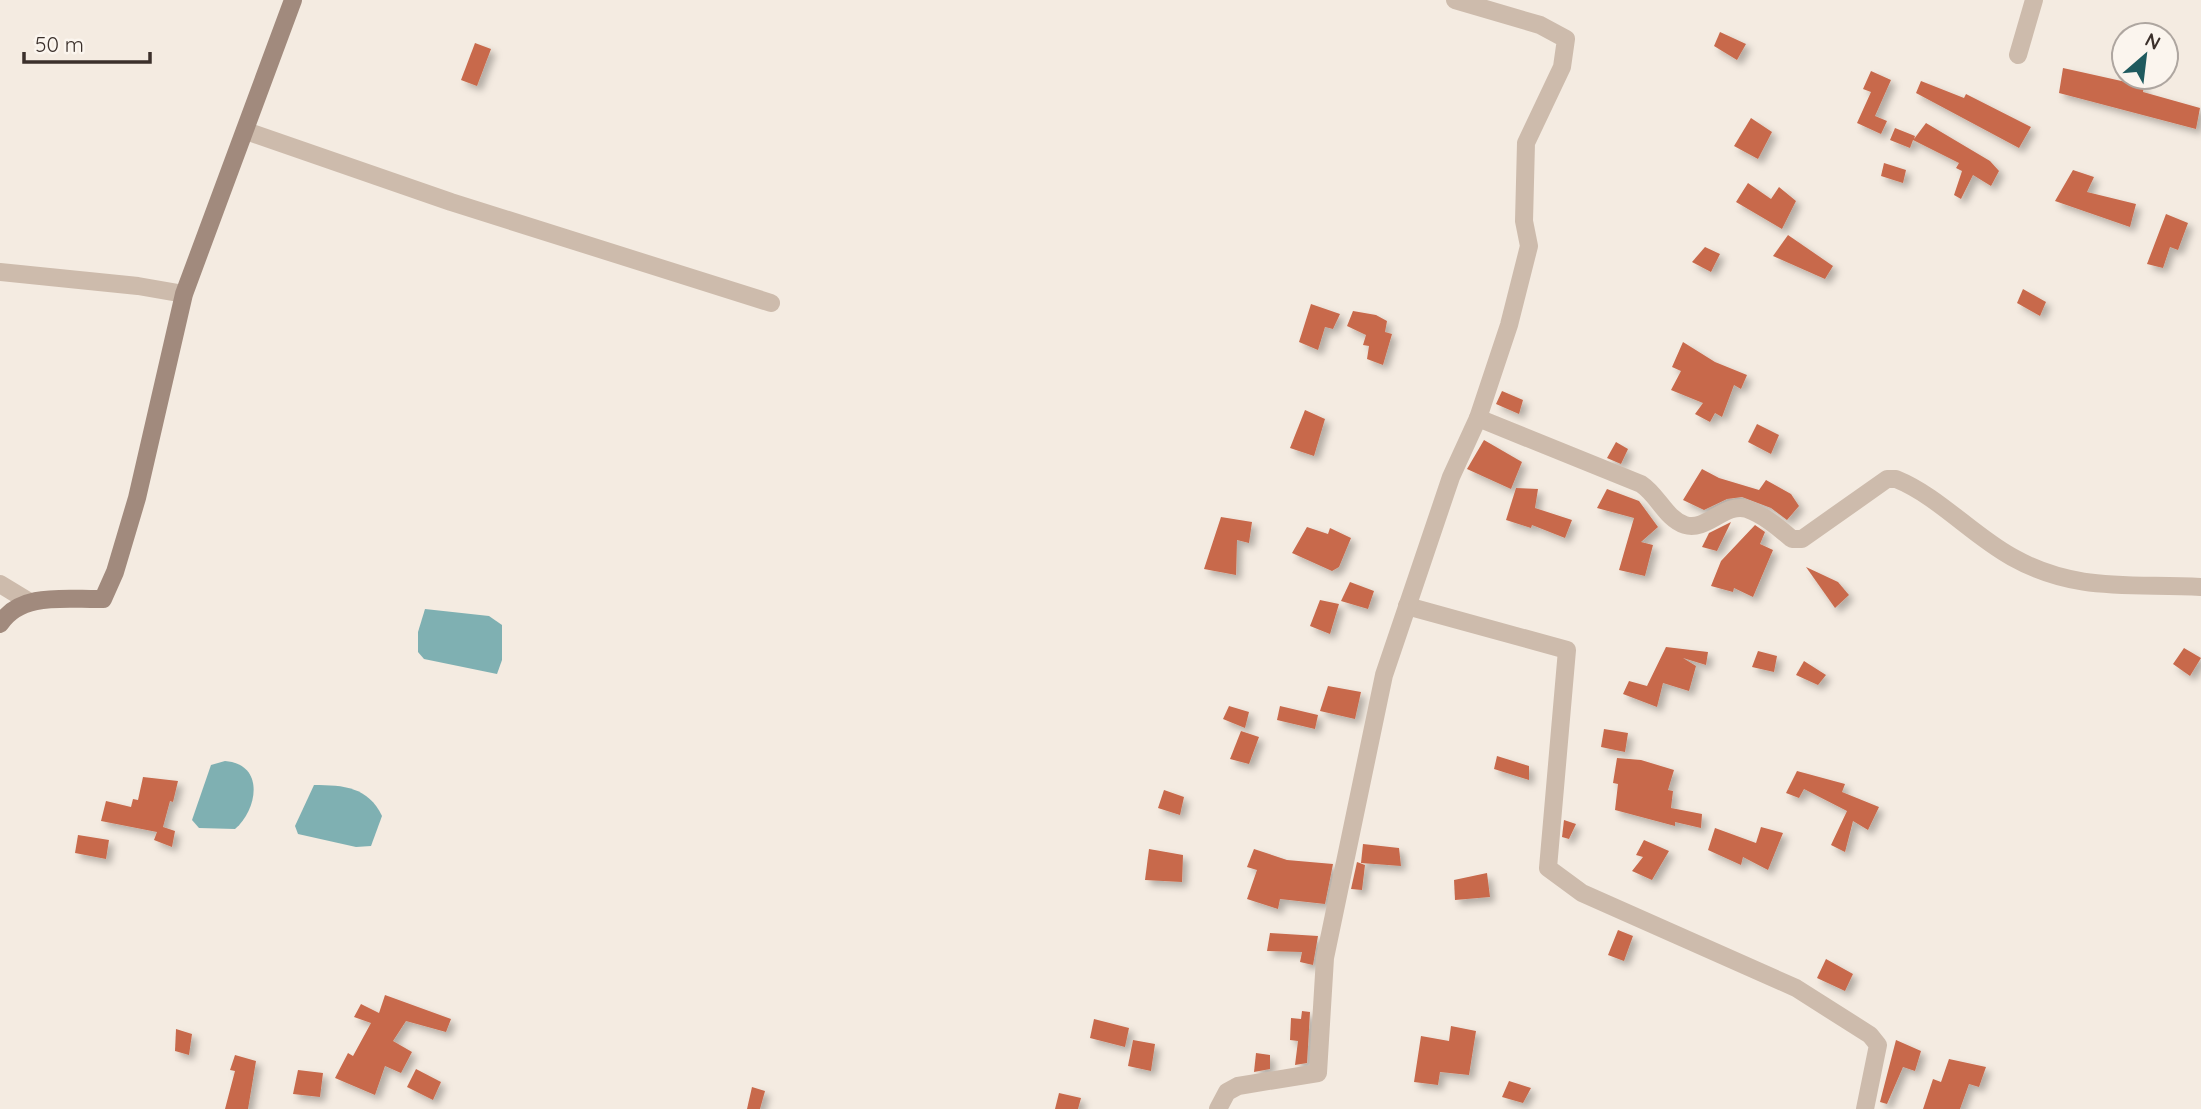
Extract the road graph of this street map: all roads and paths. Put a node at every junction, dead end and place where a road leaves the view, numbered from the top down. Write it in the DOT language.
graph roads {
  1 [pos="293,0"];
  2 [pos="1455,0"];
  3 [pos="2034,0"];
  4 [pos="2018,55"];
  5 [pos="246,131"];
  6 [pos="0,272"];
  7 [pos="184,295"];
  8 [pos="771,303"];
  9 [pos="1478,418"];
  10 [pos="0,584"];
  11 [pos="2201,587"];
  12 [pos="28,601"];
  13 [pos="1407,606"];
  14 [pos="0,624"];
  15 [pos="1218,1109"];
  16 [pos="1865,1109"];
  1 -- 5 [label="main road"];
  2 -- 9 [label="street"];
  3 -- 4 [label="street"];
  5 -- 7 [label="main road"];
  5 -- 8 [label="street"];
  6 -- 7 [label="street"];
  7 -- 12 [label="main road"];
  9 -- 11 [label="street"];
  9 -- 13 [label="street"];
  10 -- 12 [label="street"];
  12 -- 14 [label="main road"];
  13 -- 15 [label="street"];
  13 -- 16 [label="street"];
}
